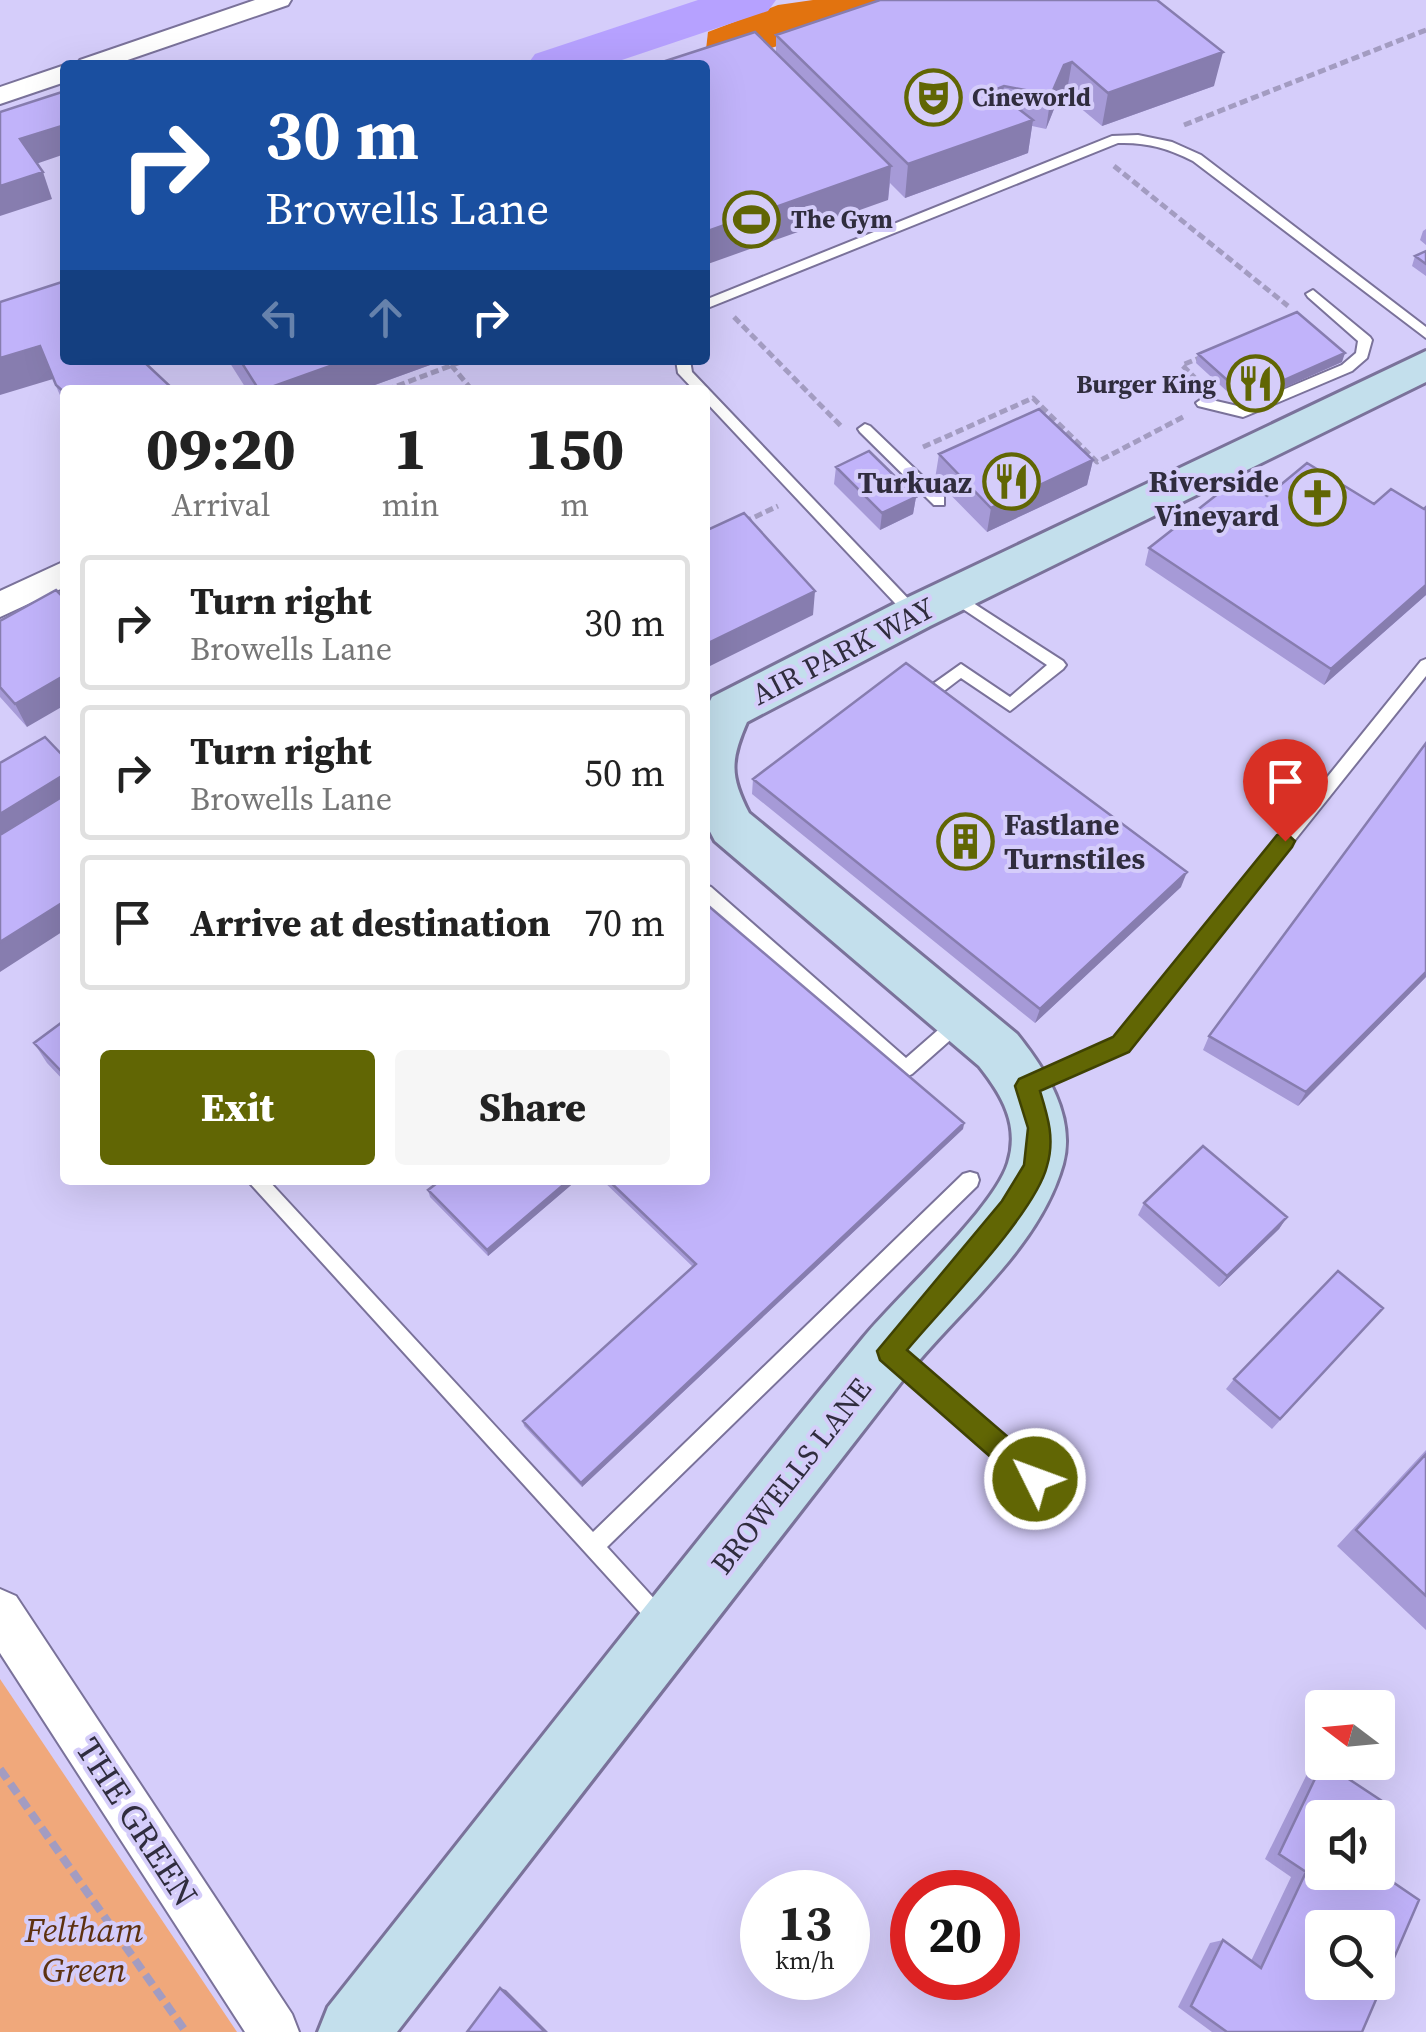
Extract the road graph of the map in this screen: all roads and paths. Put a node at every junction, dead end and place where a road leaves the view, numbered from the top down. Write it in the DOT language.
graph roads {
  1 [pos="279,0"];
  2 [pos="249,4"];
  3 [pos="1426,30"];
  4 [pos="102,60"];
  5 [pos="60,76"];
  6 [pos="1,94"];
  7 [pos="1180,126"];
  8 [pos="1093,148"];
  9 [pos="1313,294"];
  10 [pos="710,302"];
  11 [pos="1341,317"];
  12 [pos="1426,334"];
  13 [pos="1215,351"];
  14 [pos="451,365"];
  15 [pos="1426,365"];
  16 [pos="399,385"];
  17 [pos="468,385"];
  18 [pos="710,398"];
  19 [pos="1205,404"];
  20 [pos="858,433"];
  21 [pos="912,452"];
  22 [pos="939,501"];
  23 [pos="788,502"];
  24 [pos="738,524"];
  25 [pos="59,577"];
  26 [pos="933,604"];
  27 [pos="0,605"];
  28 [pos="1426,665"];
  29 [pos="935,690"];
  30 [pos="710,742"];
  31 [pos="710,786"];
  32 [pos="710,896"];
  33 [pos="962,1020"];
  34 [pos="1027,1086"];
  35 [pos="970,1180"];
  36 [pos="261,1185"];
  37 [pos="889,1351"];
  38 [pos="1035,1479"];
  39 [pos="593,1546"];
  40 [pos="0,1612"];
  41 [pos="670,1630"];
  42 [pos="0,1769"];
  43 [pos="186,2032"];
  44 [pos="274,2032"];
  45 [pos="353,2032"];
  1 -- 2 [label="street"];
  2 -- 4 [label="street"];
  3 -- 7 [label="path"];
  5 -- 6 [label="street"];
  8 -- 10 [label="lane"];
  8 -- 11 [label="path"];
  8 -- 12 [label="lane"];
  9 -- 11 [label="lane"];
  10 -- 20 [label="path"];
  11 -- 19 [label="lane"];
  13 -- 19 [label="path"];
  14 -- 16 [label="path"];
  14 -- 17 [label="path"];
  15 -- 26 [label="street, AIR PARK WAY"];
  18 -- 26 [label="lane"];
  19 -- 21 [label="path"];
  20 -- 22 [label="lane"];
  23 -- 24 [label="path"];
  25 -- 27 [label="street"];
  26 -- 29 [label="lane"];
  26 -- 30 [label="street, AIR PARK WAY"];
  28 -- 34 [label="lane"];
  31 -- 33 [label="street, AIR PARK WAY"];
  32 -- 33 [label="lane"];
  33 -- 34 [label="street, AIR PARK WAY"];
  34 -- 37 [label="street, BROWELLS LANE"];
  35 -- 39 [label="lane"];
  36 -- 39 [label="lane"];
  37 -- 38 [label="lane"];
  37 -- 41 [label="street, BROWELLS LANE"];
  39 -- 41 [label="lane"];
  40 -- 44 [label="street, THE GREEN"];
  41 -- 45 [label="street, BROWELLS LANE"];
  42 -- 43 [label="path"];
}
